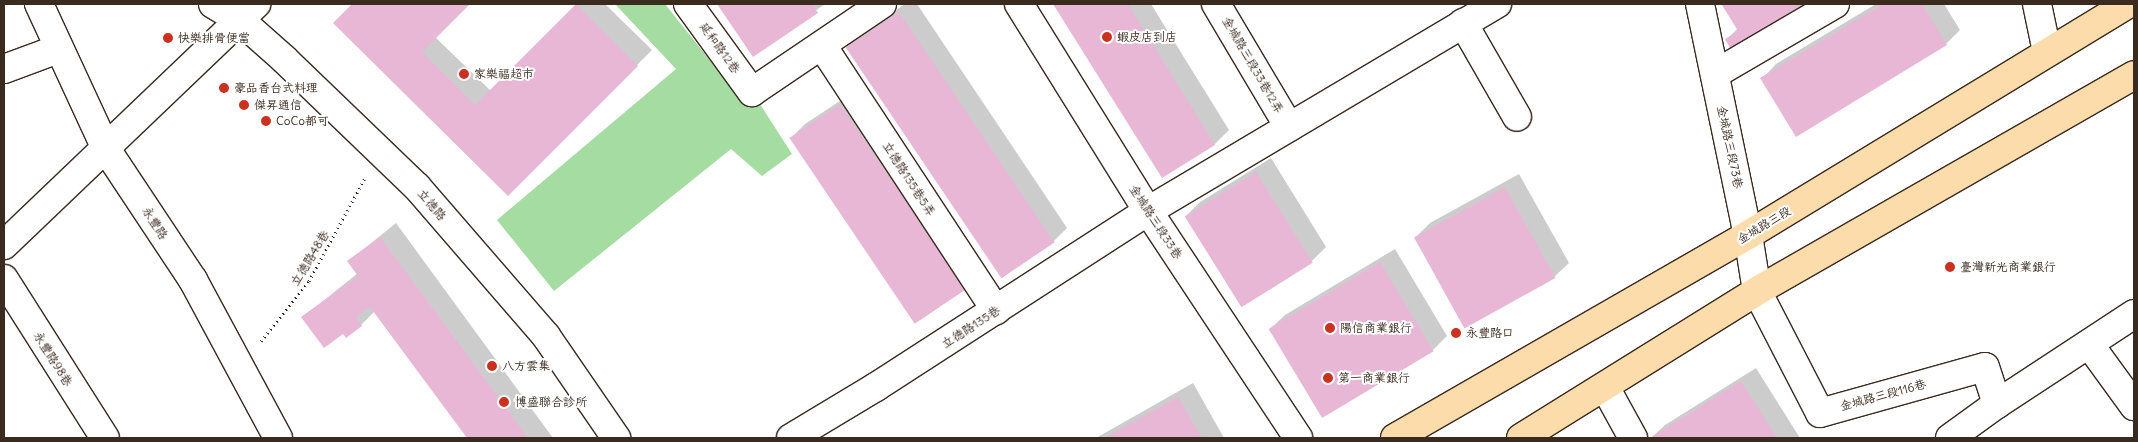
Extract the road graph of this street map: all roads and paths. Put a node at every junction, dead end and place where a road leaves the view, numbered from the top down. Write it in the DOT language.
graph roads {
  1 [pos="39,4"];
  2 [pos="213,4"];
  3 [pos="688,4"];
  4 [pos="882,4"];
  5 [pos="1019,4"];
  6 [pos="1216,4"];
  7 [pos="1700,4"];
  8 [pos="1835,4"];
  9 [pos="2037,4"];
  10 [pos="2128,4"];
  11 [pos="1488,6"];
  12 [pos="248,12"];
  13 [pos="1463,22"];
  14 [pos="823,47"];
  15 [pos="58,49"];
  16 [pos="2048,52"];
  17 [pos="4,69"];
  18 [pos="1715,74"];
  19 [pos="2134,75"];
  20 [pos="1517,117"];
  21 [pos="1289,127"];
  22 [pos="106,149"];
  23 [pos="381,149"];
  24 [pos="1148,211"];
  25 [pos="1748,235"];
  26 [pos="4,246"];
  27 [pos="4,279"];
  28 [pos="1757,291"];
  29 [pos="996,310"];
  30 [pos="2134,314"];
  31 [pos="2089,344"];
  32 [pos="240,367"];
  33 [pos="1604,387"];
  34 [pos="1997,404"];
  35 [pos="2134,406"];
  36 [pos="104,438"];
  37 [pos="278,438"];
  38 [pos="616,438"];
  39 [pos="791,438"];
  40 [pos="1298,438"];
  41 [pos="1395,438"];
  42 [pos="1521,438"];
  43 [pos="1633,438"];
  44 [pos="1950,438"];
  1 -- 15 [label="street, 永豐路"];
  2 -- 12 [label="street, 立德路"];
  3 -- 14 [label="street, 延和路12巷"];
  4 -- 14 [label="street"];
  5 -- 24 [label="street, 金城路三段33巷"];
  6 -- 21 [label="street, 金城路三段33巷12弄"];
  7 -- 18 [label="street, 金城路三段73巷"];
  8 -- 18 [label="street"];
  9 -- 16 [label="street"];
  10 -- 16 [label="main road, 金城路三段"];
  11 -- 13 [label="street, 立德路135巷"];
  12 -- 22 [label="street"];
  12 -- 23 [label="street, 立德路"];
  13 -- 20 [label="street"];
  13 -- 21 [label="street, 立德路135巷"];
  14 -- 29 [label="street, 立德路135巷5弄"];
  15 -- 17 [label="street"];
  15 -- 22 [label="street, 永豐路"];
  16 -- 25 [label="main road, 金城路三段"];
  18 -- 25 [label="street, 金城路三段73巷"];
  19 -- 28 [label="main road"];
  21 -- 24 [label="street, 立德路135巷"];
  22 -- 26 [label="street"];
  22 -- 32 [label="street, 永豐路"];
  23 -- 32 [label="path, 立德路48巷"];
  23 -- 38 [label="street, 立德路"];
  24 -- 29 [label="street, 立德路135巷"];
  24 -- 40 [label="street, 金城路三段33巷"];
  25 -- 28 [label="street, 金城路三段73巷"];
  25 -- 41 [label="main road, 金城路三段"];
  27 -- 36 [label="street, 永豐路98巷"];
  28 -- 33 [label="main road"];
  28 -- 34 [label="street, 金城路三段116巷"];
  29 -- 39 [label="street, 立德路135巷"];
  30 -- 31 [label="street"];
  31 -- 34 [label="street"];
  31 -- 35 [label="street"];
  32 -- 37 [label="street, 永豐路"];
  33 -- 42 [label="main road"];
  33 -- 43 [label="street"];
  34 -- 44 [label="street"];
}
